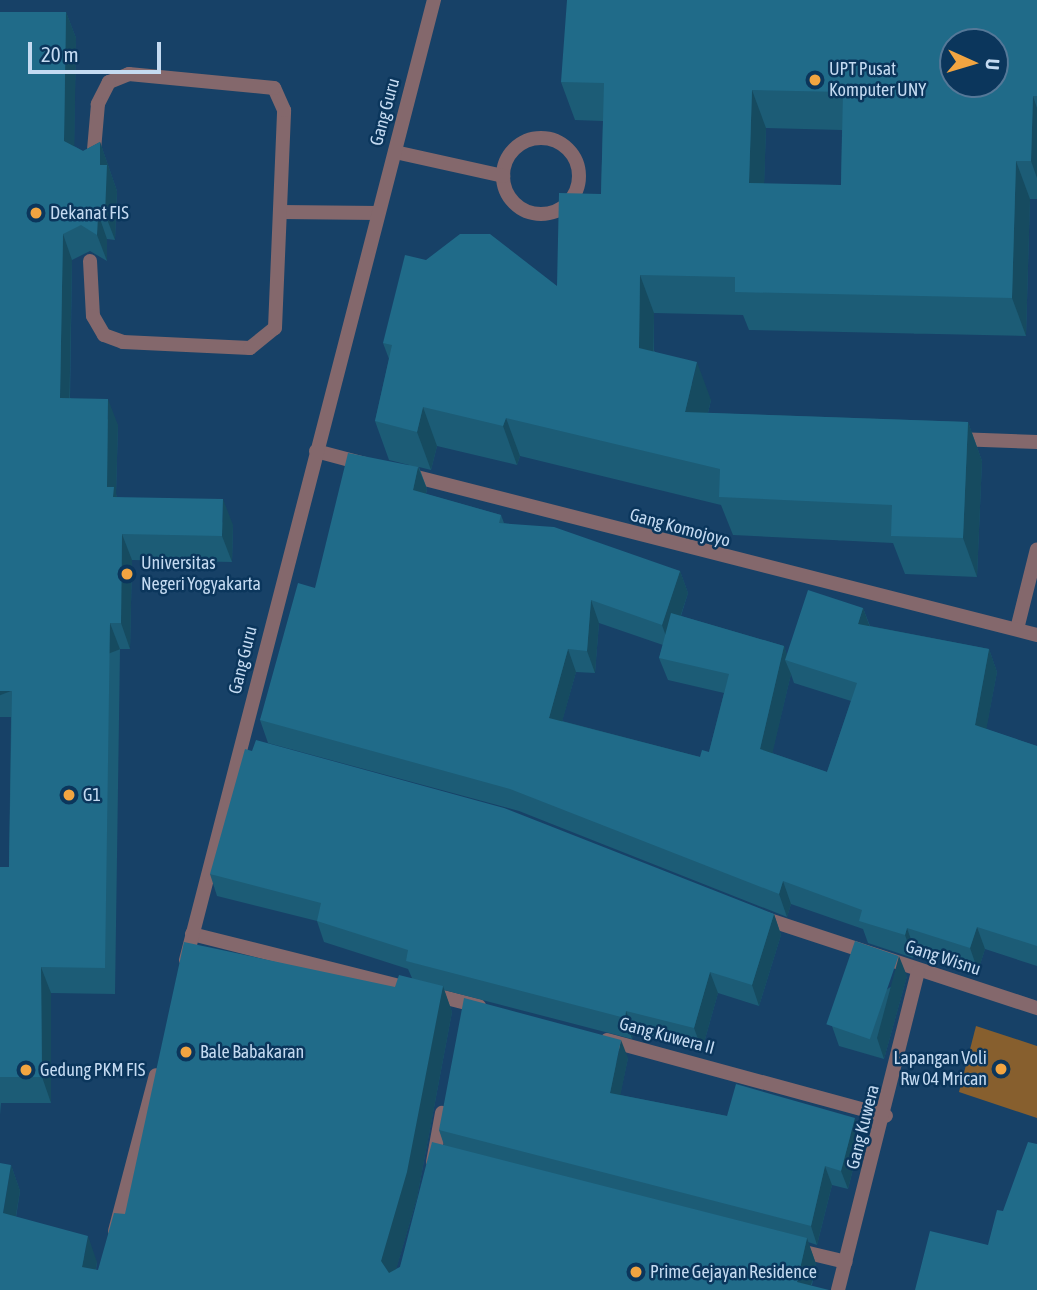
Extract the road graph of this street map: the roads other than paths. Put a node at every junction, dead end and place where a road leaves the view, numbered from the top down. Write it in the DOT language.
graph roads {
  1 [pos="434,0"];
  2 [pos="395,152"];
  3 [pos="93,167"];
  4 [pos="503,176"];
  5 [pos="281,212"];
  6 [pos="378,213"];
  7 [pos="90,261"];
  8 [pos="940,438"];
  9 [pos="1037,442"];
  10 [pos="316,451"];
  11 [pos="1037,549"];
  12 [pos="1017,629"];
  13 [pos="1037,635"];
  14 [pos="241,745"];
  15 [pos="263,750"];
  16 [pos="741,909"];
  17 [pos="192,934"];
  18 [pos="918,971"];
  19 [pos="182,974"];
  20 [pos="1037,1008"];
  21 [pos="490,1009"];
  22 [pos="596,1037"];
  23 [pos="162,1053"];
  24 [pos="446,1092"];
  25 [pos="886,1116"];
  26 [pos="430,1178"];
  27 [pos="779,1245"];
  28 [pos="110,1250"];
  29 [pos="846,1262"];
  30 [pos="838,1290"];
  1 -- 2 [label="street, Gang Guru"];
  2 -- 4 [label="street"];
  2 -- 6 [label="street, Gang Guru"];
  3 -- 5 [label="street"];
  4 -- 4 [label="street"];
  5 -- 6 [label="street"];
  5 -- 7 [label="street"];
  6 -- 10 [label="street, Gang Guru"];
  8 -- 9 [label="street"];
  10 -- 12 [label="street, Gang Komojoyo"];
  10 -- 14 [label="street, Gang Guru"];
  11 -- 12 [label="street"];
  12 -- 13 [label="street, Gang Komojoyo"];
  14 -- 15 [label="street"];
  14 -- 17 [label="street, Gang Guru"];
  16 -- 18 [label="street, Gang Wisnu"];
  17 -- 19 [label="street, Gang Guru"];
  17 -- 21 [label="street"];
  18 -- 20 [label="street, Gang Wisnu"];
  18 -- 25 [label="street, Gang Kuwera"];
  22 -- 25 [label="street, Gang Kuwera II"];
  23 -- 28 [label="street"];
  24 -- 26 [label="street"];
  25 -- 29 [label="street, Gang Kuwera"];
  27 -- 29 [label="street"];
  29 -- 30 [label="street, Gang Kuwera"];
}
